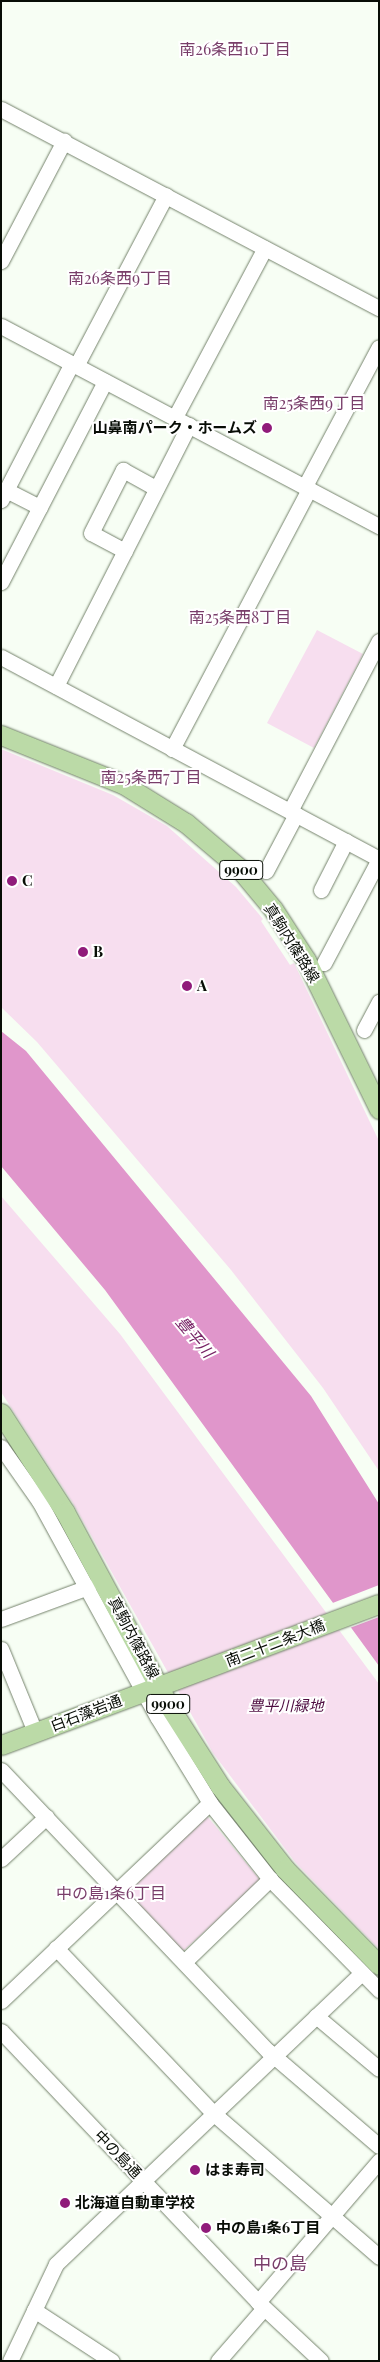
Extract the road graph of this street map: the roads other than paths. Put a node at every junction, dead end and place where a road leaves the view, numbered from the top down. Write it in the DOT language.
graph roads {
  1 [pos="1,109"];
  2 [pos="64,141"];
  3 [pos="166,195"];
  4 [pos="265,248"];
  5 [pos="1,261"];
  6 [pos="379,308"];
  7 [pos="1,326"];
  8 [pos="379,347"];
  9 [pos="74,365"];
  10 [pos="105,381"];
  11 [pos="175,418"];
  12 [pos="188,425"];
  13 [pos="156,488"];
  14 [pos="307,488"];
  15 [pos="4,495"];
  16 [pos="40,507"];
  17 [pos="379,526"];
  18 [pos="125,551"];
  19 [pos="1,582"];
  20 [pos="379,640"];
  21 [pos="1,657"];
  22 [pos="56,686"];
  23 [pos="1,735"];
  24 [pos="172,749"];
  25 [pos="293,813"];
  26 [pos="346,841"];
  27 [pos="379,859"];
  28 [pos="266,872"];
  29 [pos="321,890"];
  30 [pos="324,963"];
  31 [pos="379,1002"];
  32 [pos="364,1030"];
  33 [pos="379,1109"];
  34 [pos="1,1413"];
  35 [pos="1,1447"];
  36 [pos="88,1587"];
  37 [pos="379,1604"];
  38 [pos="1,1619"];
  39 [pos="1,1649"];
  40 [pos="159,1687"];
  41 [pos="35,1732"];
  42 [pos="1,1745"];
  43 [pos="1,1770"];
  44 [pos="210,1803"];
  45 [pos="46,1817"];
  46 [pos="1,1859"];
  47 [pos="270,1879"];
  48 [pos="117,1891"];
  49 [pos="56,1948"];
  50 [pos="184,1962"];
  51 [pos="379,1965"];
  52 [pos="359,1975"];
  53 [pos="379,1990"];
  54 [pos="1,2000"];
  55 [pos="316,2016"];
  56 [pos="1,2032"];
  57 [pos="274,2057"];
  58 [pos="379,2069"];
  59 [pos="213,2113"];
  60 [pos="379,2146"];
  61 [pos="379,2161"];
  62 [pos="143,2180"];
  63 [pos="332,2216"];
  64 [pos="379,2257"];
  65 [pos="261,2305"];
  66 [pos="34,2310"];
  67 [pos="110,2360"];
  68 [pos="10,2361"];
  69 [pos="218,2361"];
  70 [pos="321,2361"];
  1 -- 2 [label="street"];
  2 -- 3 [label="street"];
  2 -- 5 [label="street"];
  3 -- 4 [label="street"];
  3 -- 9 [label="street"];
  4 -- 6 [label="street"];
  4 -- 11 [label="street"];
  7 -- 9 [label="street"];
  8 -- 14 [label="street"];
  9 -- 10 [label="street"];
  9 -- 15 [label="street"];
  10 -- 11 [label="street"];
  10 -- 16 [label="street"];
  11 -- 12 [label="street"];
  12 -- 13 [label="street"];
  12 -- 14 [label="street"];
  13 -- 18 [label="street"];
  13 -- 18 [label="street"];
  14 -- 17 [label="street"];
  14 -- 24 [label="street"];
  15 -- 16 [label="street"];
  16 -- 19 [label="street"];
  18 -- 22 [label="street"];
  20 -- 25 [label="street"];
  21 -- 22 [label="street"];
  22 -- 24 [label="street"];
  23 -- 33 [label="main road, 真駒内篠路線 / 9900"];
  24 -- 25 [label="street"];
  25 -- 26 [label="street"];
  25 -- 28 [label="street"];
  26 -- 27 [label="street"];
  26 -- 29 [label="street"];
  27 -- 30 [label="street"];
  31 -- 32 [label="street"];
  34 -- 40 [label="main road, 真駒内篠路線 / 9900"];
  35 -- 36 [label="street"];
  36 -- 38 [label="street"];
  36 -- 40 [label="street"];
  37 -- 40 [label="main road, 南二十二条大橋"];
  39 -- 41 [label="street"];
  40 -- 41 [label="main road, 白石藻岩通"];
  40 -- 44 [label="street"];
  40 -- 51 [label="main road, 真駒内篠路線 / 9900"];
  41 -- 42 [label="main road, 白石藻岩通"];
  43 -- 45 [label="street"];
  44 -- 47 [label="street"];
  44 -- 48 [label="street"];
  45 -- 46 [label="street"];
  45 -- 48 [label="street"];
  47 -- 50 [label="street"];
  47 -- 52 [label="street"];
  48 -- 49 [label="street"];
  48 -- 50 [label="street"];
  49 -- 54 [label="street"];
  49 -- 59 [label="street"];
  50 -- 57 [label="street"];
  52 -- 53 [label="street"];
  52 -- 55 [label="street"];
  55 -- 57 [label="street"];
  55 -- 58 [label="street"];
  56 -- 62 [label="street, 中の島通"];
  57 -- 59 [label="street"];
  57 -- 60 [label="street"];
  59 -- 62 [label="street"];
  59 -- 63 [label="street"];
  61 -- 63 [label="street"];
  62 -- 65 [label="street, 中の島通"];
  62 -- 66 [label="street"];
  63 -- 64 [label="street"];
  63 -- 65 [label="street"];
  65 -- 69 [label="street"];
  65 -- 70 [label="street, 中の島通"];
  66 -- 67 [label="street"];
  66 -- 68 [label="street"];
}
